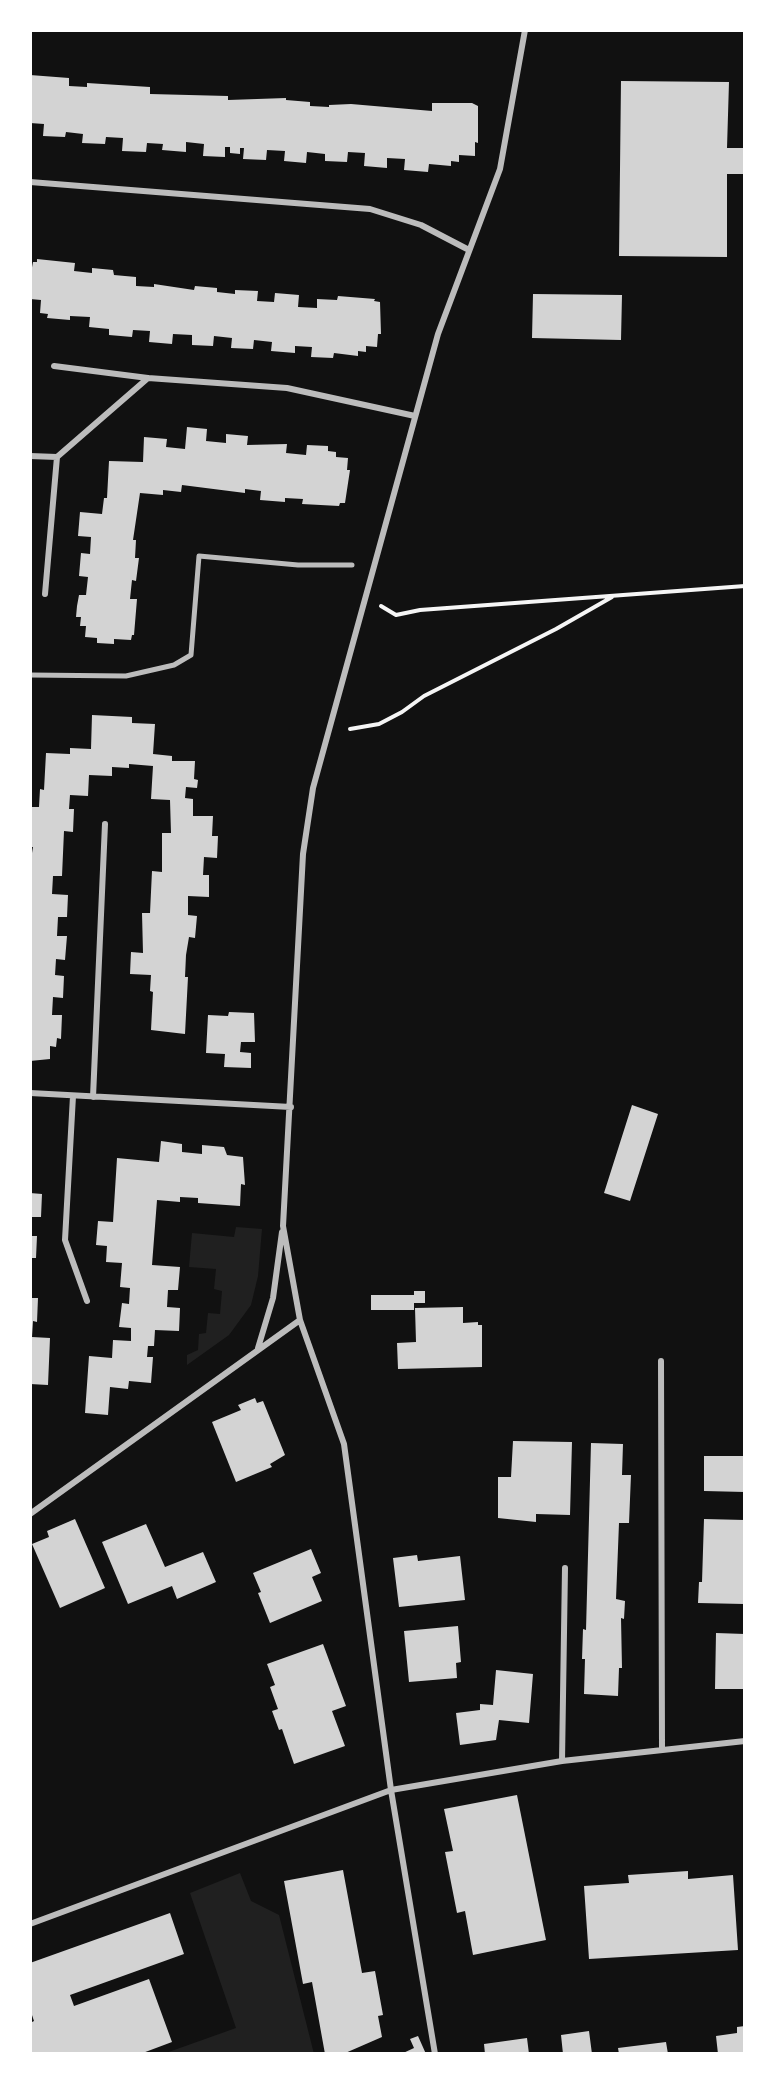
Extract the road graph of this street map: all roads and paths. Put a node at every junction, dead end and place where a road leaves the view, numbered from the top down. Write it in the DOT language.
graph roads {
  1 [pos="525,30"];
  2 [pos="30,182"];
  3 [pos="469,250"];
  4 [pos="54,366"];
  5 [pos="148,378"];
  6 [pos="415,416"];
  7 [pos="30,456"];
  8 [pos="57,458"];
  9 [pos="352,565"];
  10 [pos="745,585"];
  11 [pos="45,594"];
  12 [pos="613,597"];
  13 [pos="365,600"];
  14 [pos="30,675"];
  15 [pos="328,733"];
  16 [pos="105,824"];
  17 [pos="30,1094"];
  18 [pos="74,1096"];
  19 [pos="93,1097"];
  20 [pos="291,1107"];
  21 [pos="283,1226"];
  22 [pos="87,1301"];
  23 [pos="300,1320"];
  24 [pos="257,1349"];
  25 [pos="661,1361"];
  26 [pos="30,1514"];
  27 [pos="565,1568"];
  28 [pos="745,1741"];
  29 [pos="662,1749"];
  30 [pos="562,1761"];
  31 [pos="391,1790"];
  32 [pos="30,1924"];
  33 [pos="435,2054"];
  1 -- 3 [label="street"];
  2 -- 3 [label="street"];
  3 -- 6 [label="street"];
  4 -- 5 [label="street"];
  5 -- 6 [label="street"];
  5 -- 8 [label="street"];
  6 -- 13 [label="street"];
  7 -- 8 [label="street"];
  8 -- 11 [label="street"];
  9 -- 14 [label="street"];
  10 -- 12 [label="path"];
  12 -- 13 [label="path"];
  12 -- 15 [label="path"];
  13 -- 15 [label="street"];
  15 -- 20 [label="street"];
  16 -- 19 [label="street"];
  17 -- 18 [label="street"];
  18 -- 19 [label="street"];
  18 -- 22 [label="street"];
  19 -- 20 [label="street"];
  20 -- 21 [label="street"];
  21 -- 23 [label="street"];
  21 -- 24 [label="street"];
  23 -- 24 [label="street"];
  23 -- 31 [label="street"];
  24 -- 26 [label="street"];
  25 -- 29 [label="street"];
  27 -- 30 [label="street"];
  28 -- 29 [label="street"];
  29 -- 30 [label="street"];
  30 -- 31 [label="street"];
  31 -- 32 [label="street"];
  31 -- 33 [label="street"];
}
